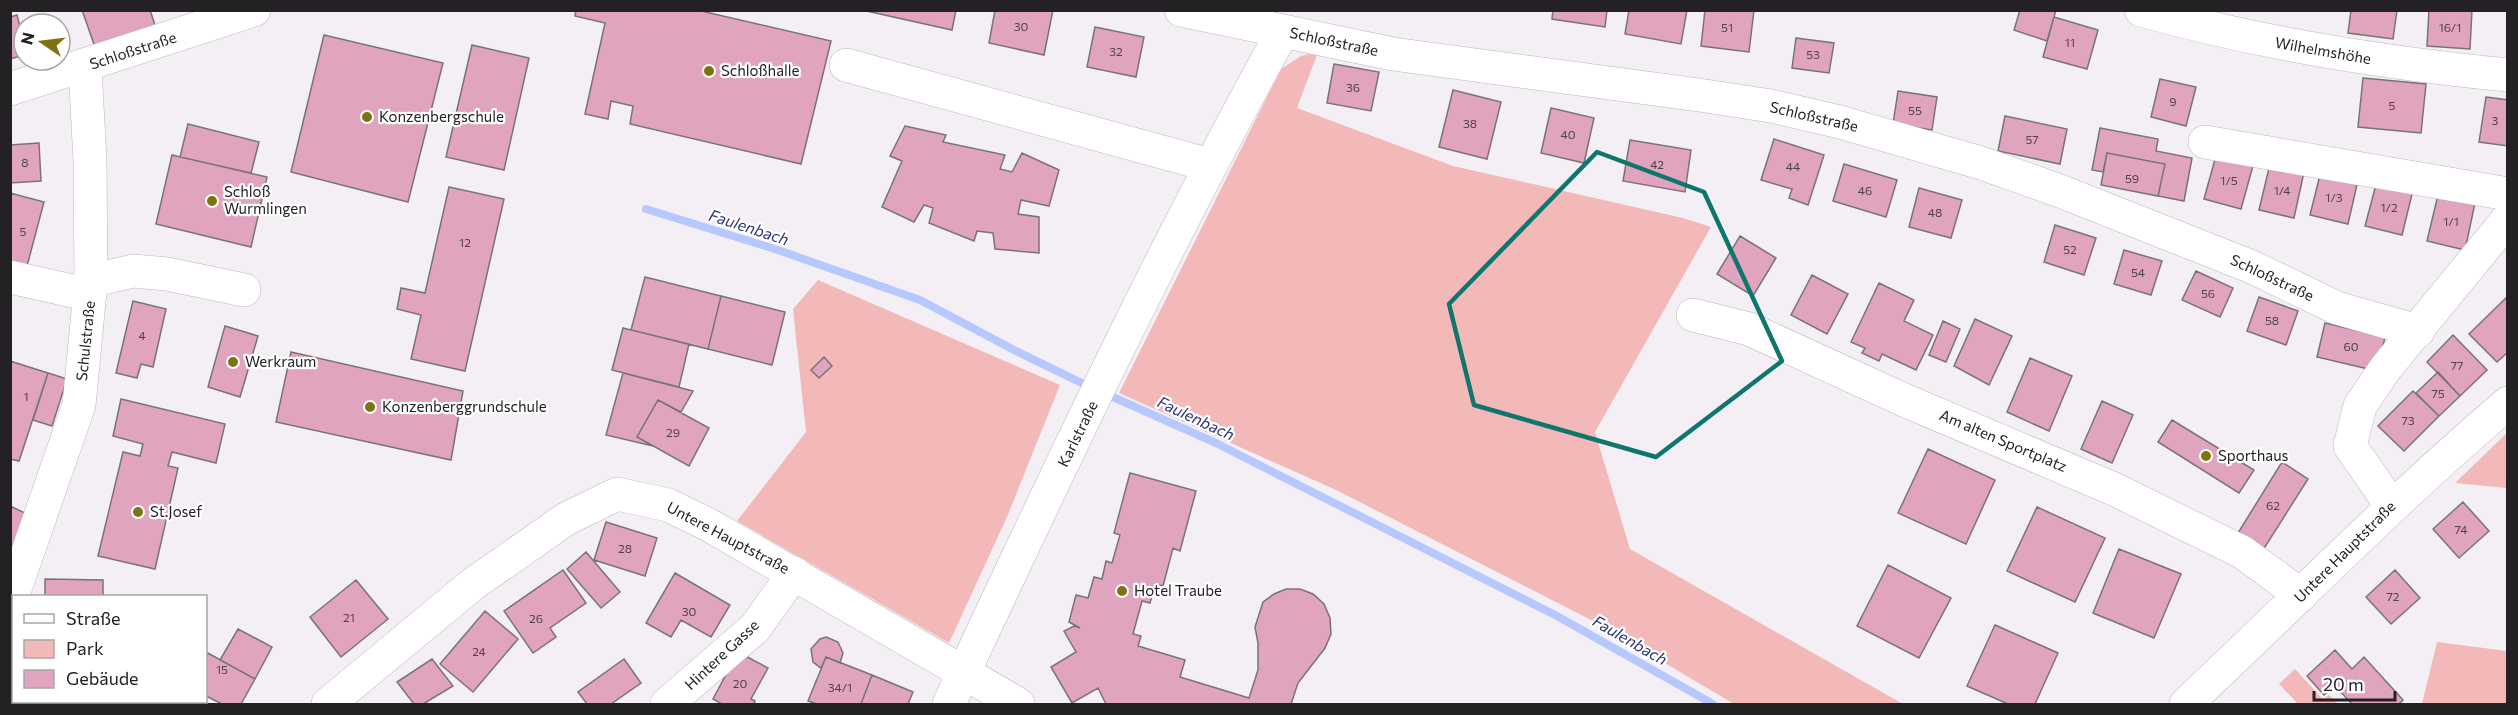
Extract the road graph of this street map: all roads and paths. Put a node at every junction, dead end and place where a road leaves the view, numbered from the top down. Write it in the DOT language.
graph roads {
  1 [pos="254,10"];
  2 [pos="1181,10"];
  3 [pos="2141,10"];
  4 [pos="1283,31"];
  5 [pos="846,65"];
  6 [pos="85,67"];
  7 [pos="2508,75"];
  8 [pos="10,89"];
  9 [pos="2205,142"];
  10 [pos="1209,165"];
  11 [pos="2508,194"];
  12 [pos="2508,219"];
  13 [pos="10,277"];
  14 [pos="90,288"];
  15 [pos="244,290"];
  16 [pos="1693,315"];
  17 [pos="2418,331"];
  18 [pos="2508,404"];
  19 [pos="2391,505"];
  20 [pos="794,573"];
  21 [pos="13,595"];
  22 [pos="2301,595"];
  23 [pos="965,671"];
  24 [pos="328,705"];
  25 [pos="667,705"];
  26 [pos="949,705"];
  27 [pos="1018,705"];
  28 [pos="2186,705"];
  1 -- 6 [label="street, Schloßstraße"];
  2 -- 4 [label="street, Schloßstraße"];
  3 -- 7 [label="street, Wilhelmshöhe"];
  4 -- 10 [label="street, Karlstraße"];
  4 -- 17 [label="street, Schloßstraße"];
  5 -- 10 [label="street"];
  6 -- 8 [label="street, Schloßstraße"];
  6 -- 14 [label="street, Schulstraße"];
  9 -- 11 [label="street"];
  10 -- 23 [label="street, Karlstraße"];
  12 -- 17 [label="street"];
  13 -- 14 [label="street"];
  14 -- 15 [label="street"];
  14 -- 21 [label="street, Schulstraße"];
  16 -- 22 [label="street, Am alten Sportplatz"];
  17 -- 19 [label="street"];
  18 -- 19 [label="street, Untere Hauptstraße"];
  19 -- 22 [label="street, Untere Hauptstraße"];
  20 -- 23 [label="street, Untere Hauptstraße"];
  20 -- 24 [label="street, Untere Hauptstraße"];
  20 -- 25 [label="street, Hintere Gasse"];
  22 -- 28 [label="street, Untere Hauptstraße"];
  23 -- 26 [label="street, Karlstraße"];
  23 -- 27 [label="street, Untere Hauptstraße"];
}
